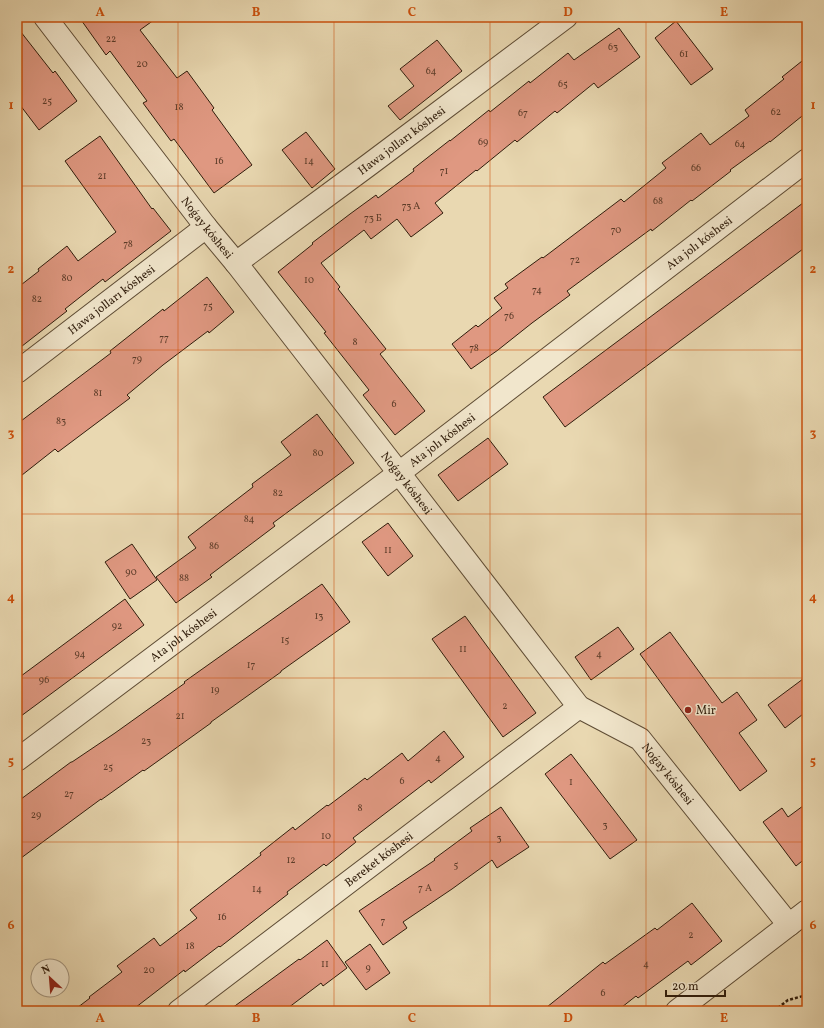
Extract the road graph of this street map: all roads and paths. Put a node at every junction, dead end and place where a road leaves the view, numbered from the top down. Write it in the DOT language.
graph roads {
  1 [pos="45,17"];
  2 [pos="566,17"];
  3 [pos="807,160"];
  4 [pos="206,227"];
  5 [pos="236,263"];
  6 [pos="17,372"];
  7 [pos="399,473"];
  8 [pos="579,707"];
  9 [pos="17,760"];
  10 [pos="807,911"];
  11 [pos="790,925"];
  12 [pos="807,995"];
  13 [pos="179,1011"];
  14 [pos="677,1011"];
  15 [pos="774,1011"];
  1 -- 4 [label="street, Noǵay kóshesi"];
  2 -- 5 [label="street, Hawa jolları kóshesi"];
  3 -- 7 [label="street, Ata jolı kóshesi"];
  4 -- 5 [label="street, Noǵay kóshesi"];
  4 -- 6 [label="street, Hawa jolları kóshesi"];
  5 -- 7 [label="street, Noǵay kóshesi"];
  7 -- 8 [label="street, Noǵay kóshesi"];
  7 -- 9 [label="street, Ata jolı kóshesi"];
  8 -- 11 [label="street, Noǵay kóshesi"];
  8 -- 13 [label="street, Bereket kóshesi"];
  10 -- 11 [label="street"];
  11 -- 14 [label="street"];
  12 -- 15 [label="path"];
}
